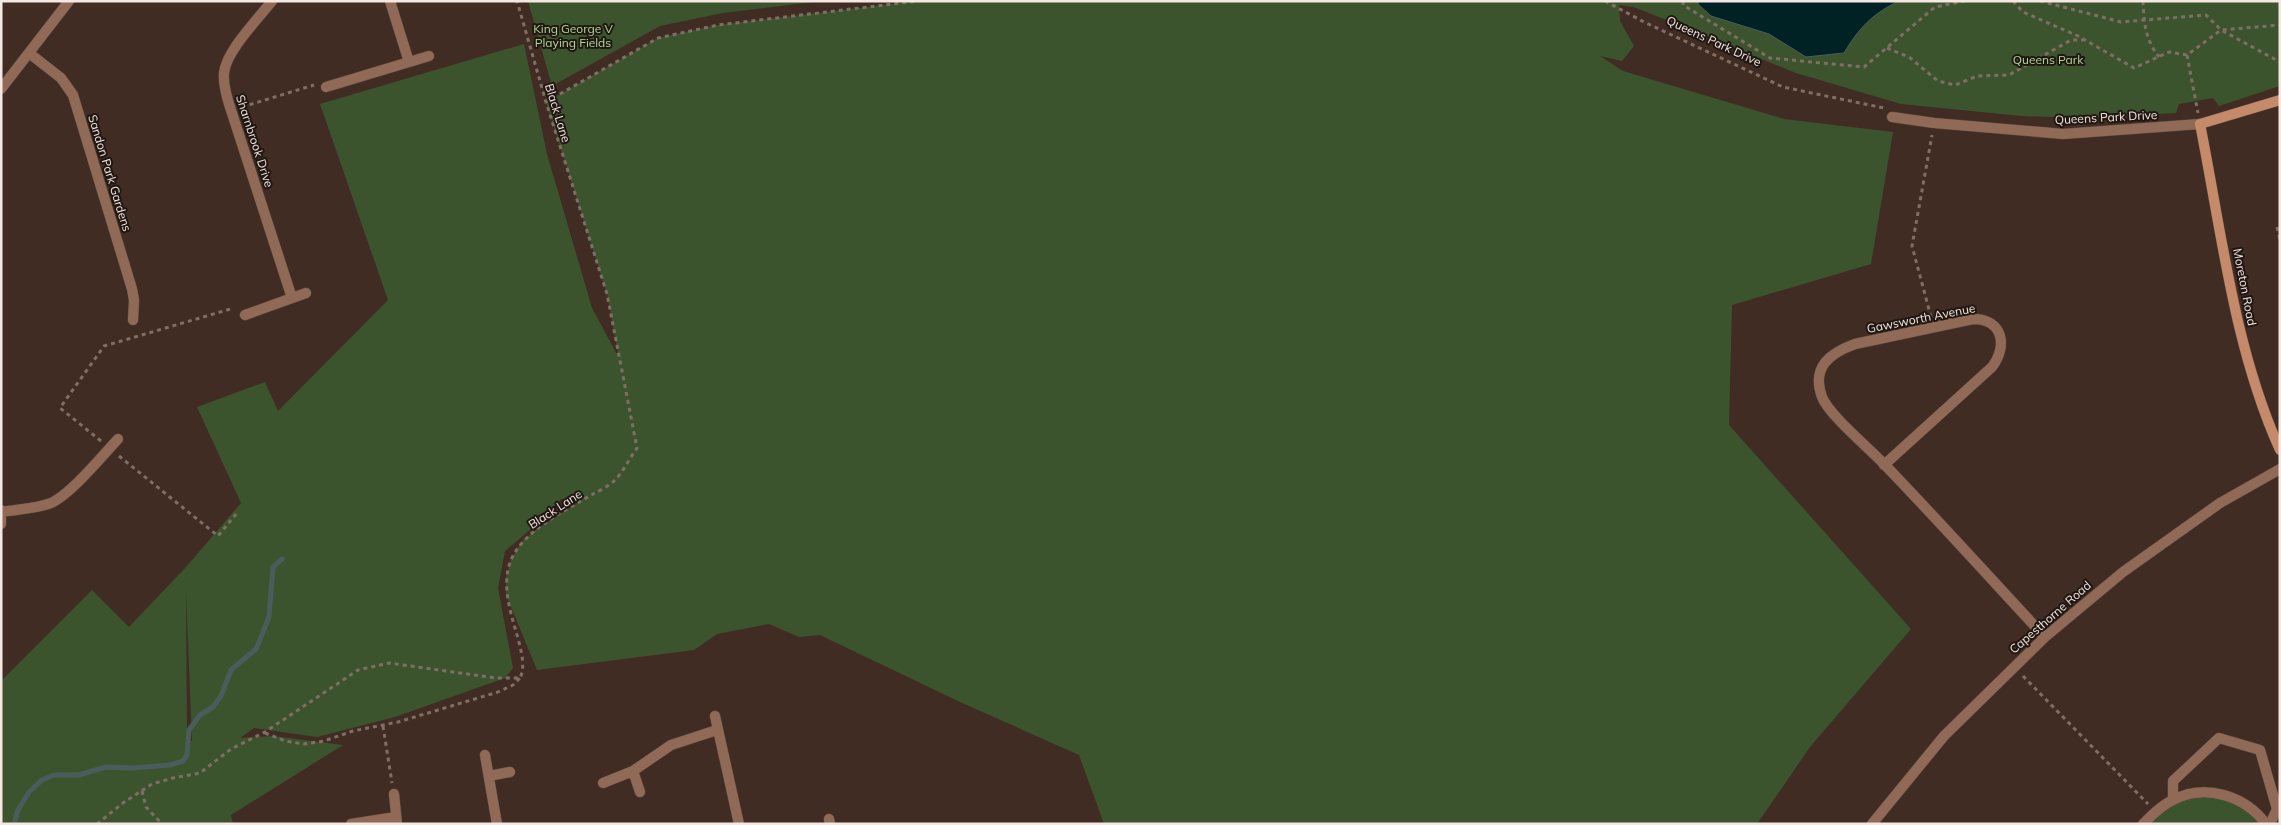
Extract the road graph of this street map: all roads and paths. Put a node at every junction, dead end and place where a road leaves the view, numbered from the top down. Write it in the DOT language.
graph roads {
  1 [pos="69,1"];
  2 [pos="272,1"];
  3 [pos="390,1"];
  4 [pos="517,1"];
  5 [pos="918,1"];
  6 [pos="1605,1"];
  7 [pos="1683,1"];
  8 [pos="1965,1"];
  9 [pos="2013,1"];
  10 [pos="2040,1"];
  11 [pos="2143,1"];
  12 [pos="2144,20"];
  13 [pos="2280,25"];
  14 [pos="2221,30"];
  15 [pos="2085,40"];
  16 [pos="1887,48"];
  17 [pos="29,53"];
  18 [pos="2187,55"];
  19 [pos="429,56"];
  20 [pos="2159,57"];
  21 [pos="409,62"];
  22 [pos="2280,62"];
  23 [pos="326,87"];
  24 [pos="1,89"];
  25 [pos="2280,100"];
  26 [pos="546,102"];
  27 [pos="232,111"];
  28 [pos="1896,117"];
  29 [pos="1934,123"];
  30 [pos="2200,124"];
  31 [pos="2277,227"];
  32 [pos="2280,240"];
  33 [pos="306,293"];
  34 [pos="292,298"];
  35 [pos="245,315"];
  36 [pos="134,320"];
  37 [pos="1933,327"];
  38 [pos="118,439"];
  39 [pos="110,448"];
  40 [pos="2280,450"];
  41 [pos="1884,464"];
  42 [pos="2280,469"];
  43 [pos="1,511"];
  44 [pos="236,514"];
  45 [pos="1,524"];
  46 [pos="2045,637"];
  47 [pos="2013,666"];
  48 [pos="520,678"];
  49 [pos="715,716"];
  50 [pos="383,726"];
  51 [pos="718,730"];
  52 [pos="265,732"];
  53 [pos="485,755"];
  54 [pos="633,771"];
  55 [pos="510,772"];
  56 [pos="489,776"];
  57 [pos="603,782"];
  58 [pos="142,791"];
  59 [pos="640,792"];
  60 [pos="394,794"];
  61 [pos="2173,800"];
  62 [pos="2155,812"];
  63 [pos="396,820"];
  64 [pos="97,824"];
  65 [pos="162,824"];
  66 [pos="351,824"];
  67 [pos="497,824"];
  68 [pos="739,824"];
  69 [pos="1872,824"];
  70 [pos="2143,824"];
  71 [pos="2268,824"];
  1 -- 17 [label="street"];
  2 -- 27 [label="street, Sharnbrook Drive"];
  3 -- 21 [label="street"];
  4 -- 26 [label="path, Black Lane"];
  5 -- 26 [label="path"];
  6 -- 28 [label="path, Queens Park Drive"];
  7 -- 16 [label="path"];
  8 -- 16 [label="path"];
  9 -- 15 [label="path"];
  10 -- 12 [label="path"];
  11 -- 12 [label="path"];
  12 -- 14 [label="path"];
  12 -- 20 [label="path"];
  13 -- 14 [label="path"];
  14 -- 18 [label="path"];
  14 -- 22 [label="path"];
  15 -- 16 [label="path"];
  15 -- 20 [label="path"];
  17 -- 24 [label="street"];
  17 -- 36 [label="street, Sandon Park Gardens"];
  18 -- 20 [label="path"];
  18 -- 30 [label="path"];
  19 -- 21 [label="street"];
  21 -- 23 [label="street"];
  23 -- 27 [label="path"];
  25 -- 30 [label="street, Queens Park Drive"];
  26 -- 48 [label="path, Black Lane"];
  27 -- 34 [label="street, Sharnbrook Drive"];
  28 -- 29 [label="street, Queens Park Drive"];
  29 -- 30 [label="street, Queens Park Drive"];
  29 -- 37 [label="path"];
  30 -- 40 [label="street, Moreton Road"];
  31 -- 32 [label="path"];
  33 -- 34 [label="street"];
  34 -- 35 [label="street"];
  35 -- 39 [label="path"];
  37 -- 41 [label="street, Gawsworth Avenue"];
  37 -- 41 [label="street, Gawsworth Avenue"];
  38 -- 39 [label="street"];
  39 -- 43 [label="street"];
  39 -- 44 [label="path"];
  41 -- 46 [label="street, Gawsworth Avenue"];
  42 -- 46 [label="street, Capesthorne Road"];
  43 -- 45 [label="street"];
  46 -- 47 [label="street, Capesthorne Road"];
  47 -- 62 [label="path"];
  47 -- 69 [label="street, Capesthorne Road"];
  48 -- 50 [label="path"];
  48 -- 52 [label="path"];
  49 -- 51 [label="street"];
  50 -- 52 [label="path"];
  50 -- 60 [label="path"];
  51 -- 54 [label="street"];
  51 -- 68 [label="street"];
  52 -- 58 [label="path"];
  53 -- 56 [label="street"];
  54 -- 57 [label="street"];
  54 -- 59 [label="street"];
  55 -- 56 [label="street"];
  56 -- 67 [label="street"];
  58 -- 64 [label="path"];
  58 -- 65 [label="path"];
  60 -- 63 [label="street"];
  61 -- 62 [label="street"];
  61 -- 71 [label="street"];
  61 -- 71 [label="street"];
  62 -- 70 [label="street"];
  63 -- 66 [label="street"];
}
